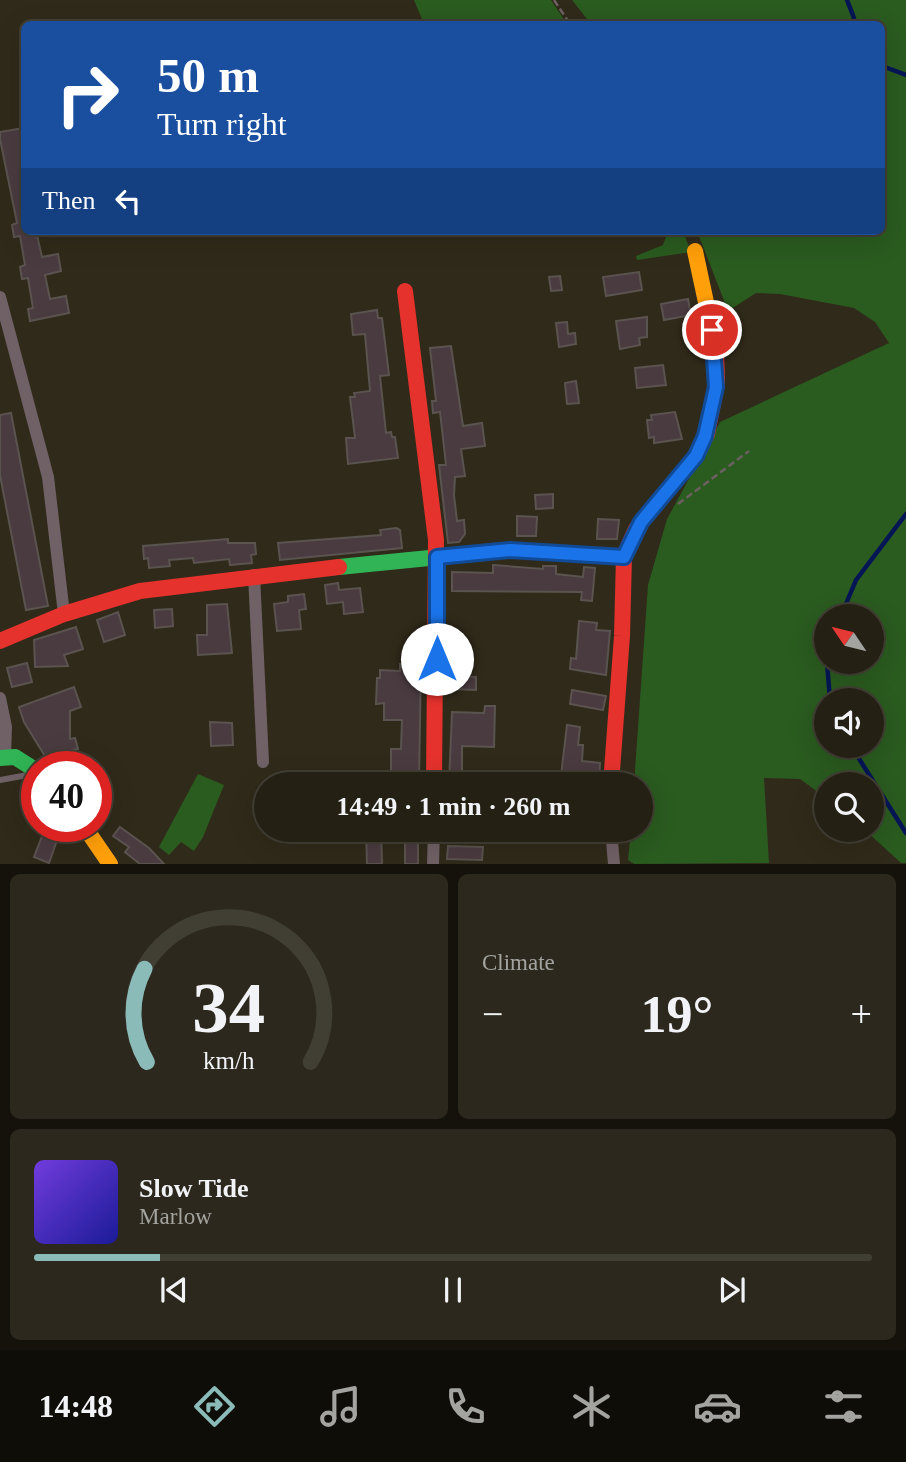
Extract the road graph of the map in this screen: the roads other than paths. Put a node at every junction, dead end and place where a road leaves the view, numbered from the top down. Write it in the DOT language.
graph roads {
  1 [pos="695,251"];
  2 [pos="405,291"];
  3 [pos="0,297"];
  4 [pos="437,557"];
  5 [pos="624,557"];
  6 [pos="254,575"];
  7 [pos="64,614"];
  8 [pos="0,641"];
  9 [pos="0,698"];
  10 [pos="3,757"];
  11 [pos="21,759"];
  12 [pos="263,762"];
  13 [pos="435,772"];
  14 [pos="612,772"];
  15 [pos="21,775"];
  16 [pos="0,780"];
  17 [pos="434,842"];
  18 [pos="612,842"];
  19 [pos="98,844"];
  20 [pos="110,863"];
  21 [pos="118,863"];
  22 [pos="433,863"];
  23 [pos="614,863"];
  1 -- 5 [label="street"];
  2 -- 4 [label="street"];
  3 -- 7 [label="street"];
  4 -- 5 [label="street"];
  4 -- 6 [label="street"];
  4 -- 13 [label="street"];
  5 -- 14 [label="street"];
  6 -- 7 [label="street"];
  6 -- 12 [label="street"];
  7 -- 8 [label="street"];
  9 -- 10 [label="street"];
  10 -- 11 [label="street"];
  15 -- 16 [label="lane"];
  17 -- 22 [label="street"];
  18 -- 23 [label="street"];
  19 -- 20 [label="street"];
  19 -- 21 [label="street"];
}
